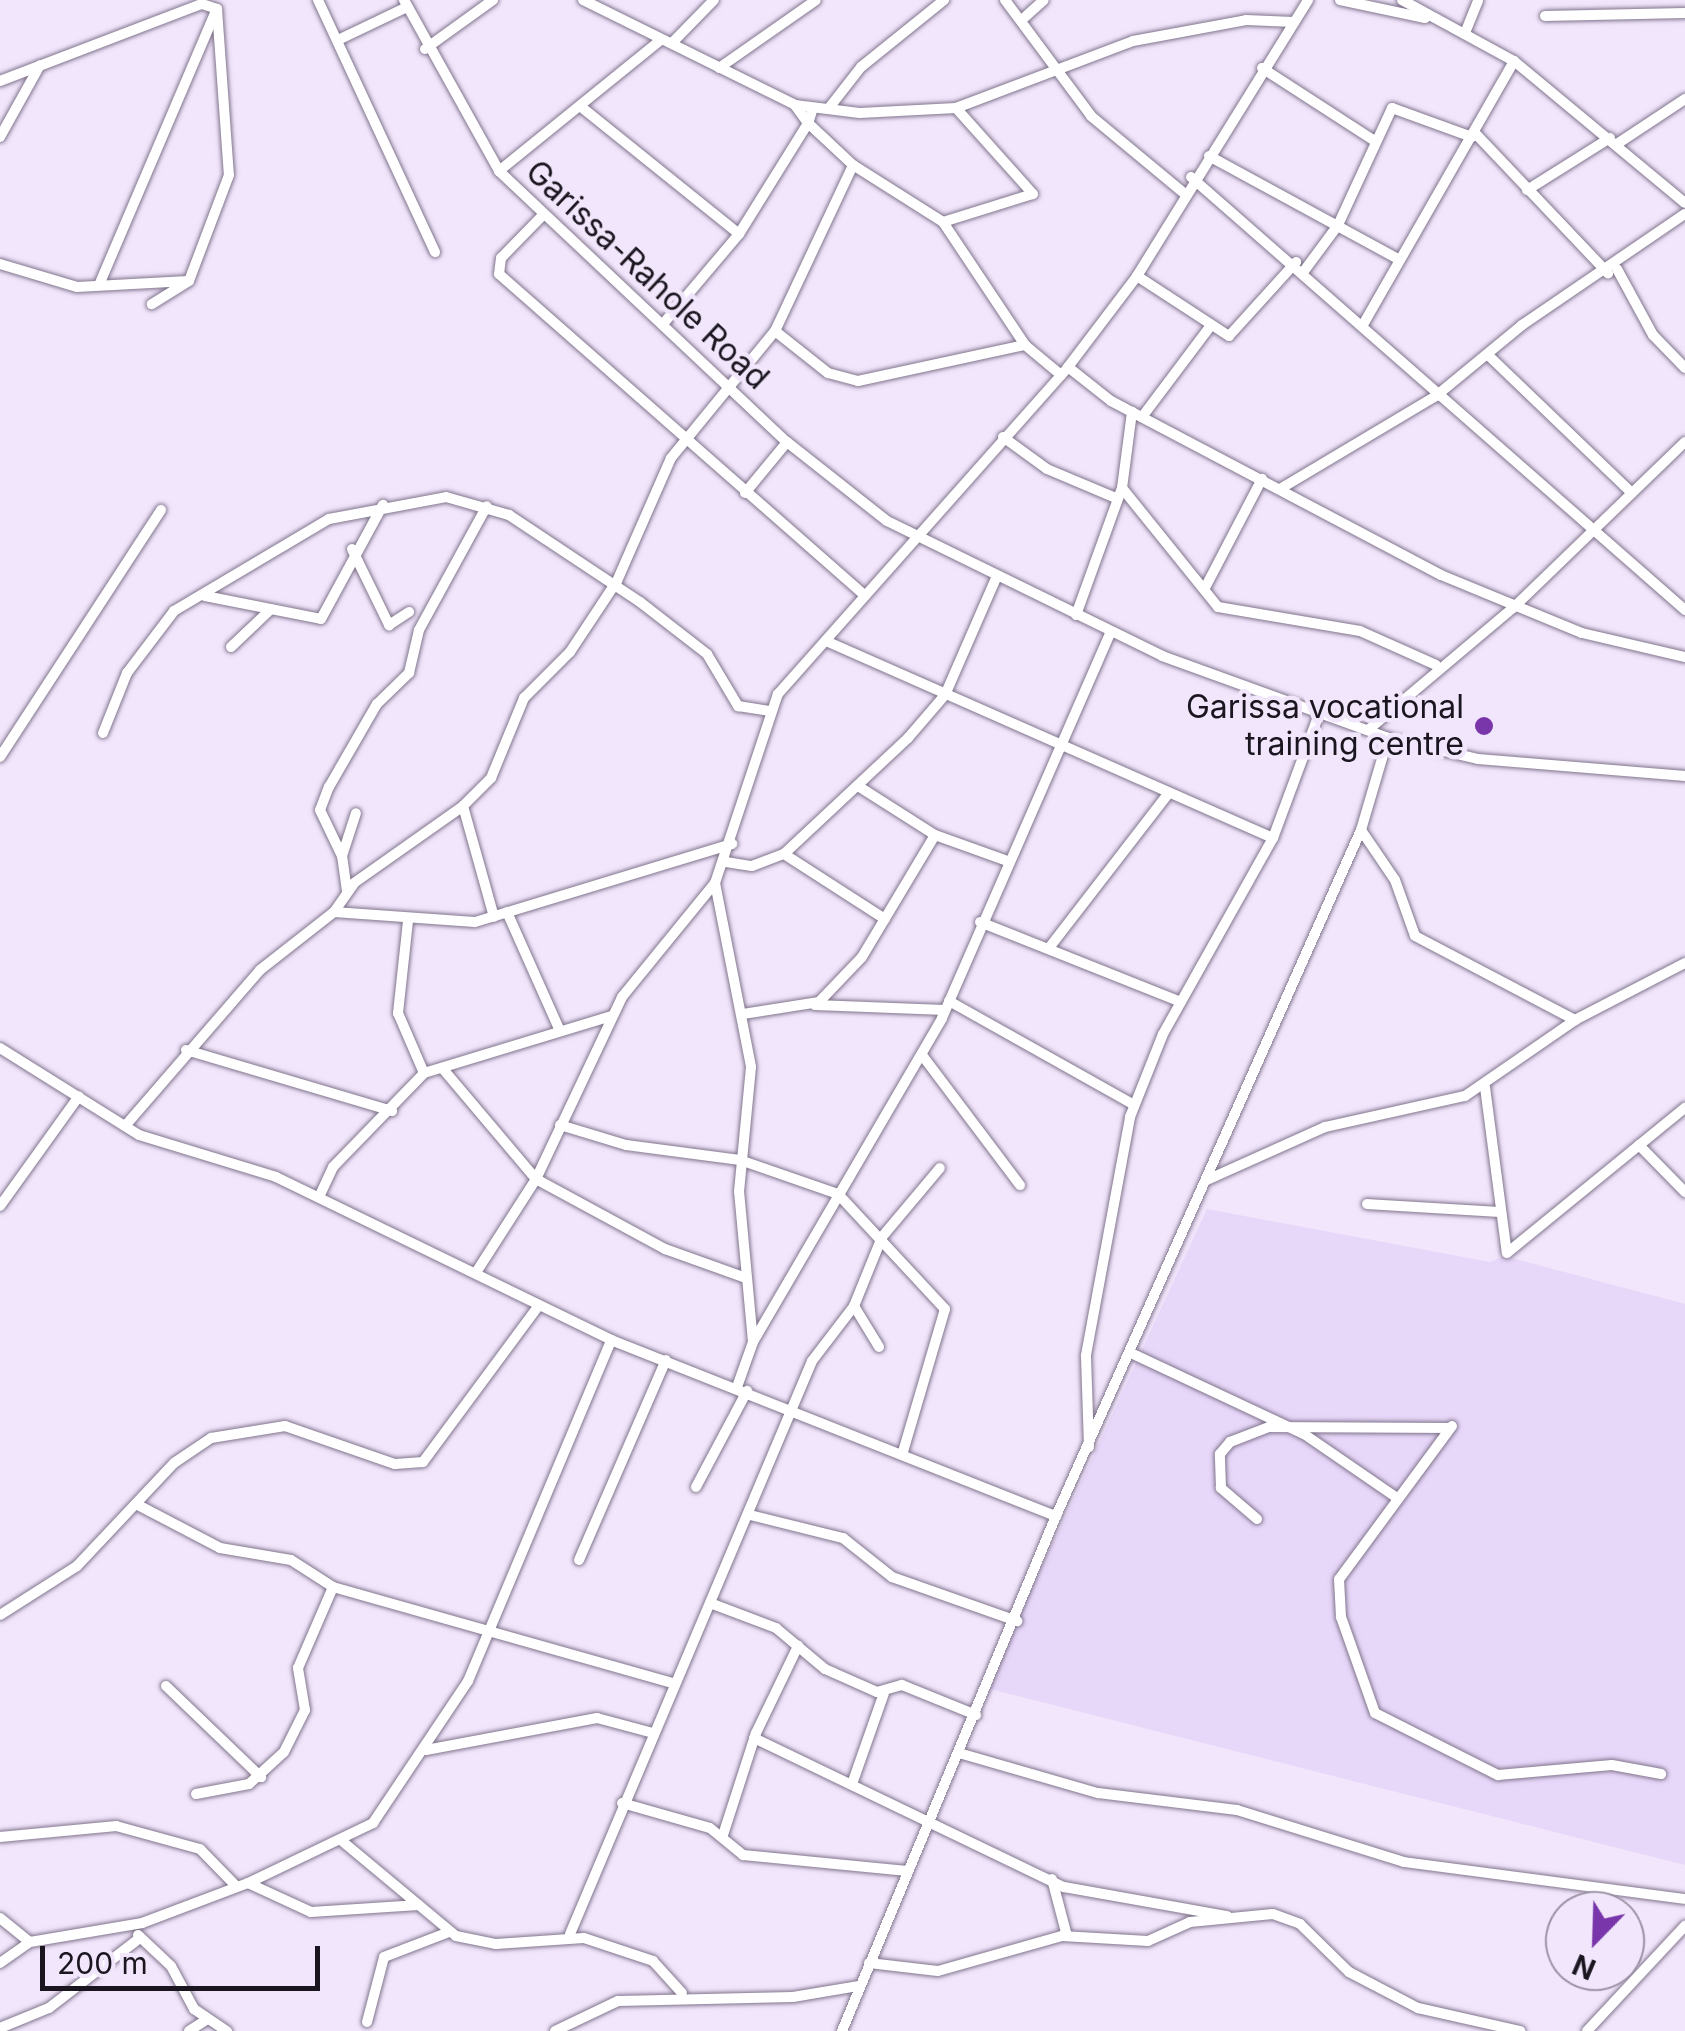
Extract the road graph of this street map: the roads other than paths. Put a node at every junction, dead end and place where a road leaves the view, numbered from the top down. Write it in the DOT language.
graph roads {
  1 [pos="318,0"];
  2 [pos="494,0"];
  3 [pos="583,0"];
  4 [pos="714,0"];
  5 [pos="816,0"];
  6 [pos="944,0"];
  7 [pos="1006,0"];
  8 [pos="1044,0"];
  9 [pos="1340,0"];
  10 [pos="1402,0"];
  11 [pos="1478,0"];
  12 [pos="1678,0"];
  13 [pos="1303,2"];
  14 [pos="405,4"];
  15 [pos="217,9"];
  16 [pos="1679,13"];
  17 [pos="1544,16"];
  18 [pos="1024,17"];
  19 [pos="1425,18"];
  20 [pos="1294,22"];
  21 [pos="1466,33"];
  22 [pos="338,40"];
  23 [pos="666,42"];
  24 [pos="425,49"];
  25 [pos="1514,61"];
  26 [pos="40,64"];
  27 [pos="1054,64"];
  28 [pos="719,68"];
  29 [pos="1262,68"];
  30 [pos="0,81"];
  31 [pos="1685,100"];
  32 [pos="795,105"];
  33 [pos="580,106"];
  34 [pos="813,108"];
  35 [pos="829,108"];
  36 [pos="956,108"];
  37 [pos="808,123"];
  38 [pos="1473,135"];
  39 [pos="0,136"];
  40 [pos="1375,141"];
  41 [pos="1614,141"];
  42 [pos="1209,156"];
  43 [pos="853,165"];
  44 [pos="499,170"];
  45 [pos="1191,177"];
  46 [pos="1527,190"];
  47 [pos="1186,195"];
  48 [pos="1685,204"];
  49 [pos="543,214"];
  50 [pos="1685,214"];
  51 [pos="943,222"];
  52 [pos="1338,225"];
  53 [pos="739,234"];
  54 [pos="435,252"];
  55 [pos="1396,258"];
  56 [pos="0,264"];
  57 [pos="1300,267"];
  58 [pos="1612,271"];
  59 [pos="1137,276"];
  60 [pos="189,281"];
  61 [pos="99,285"];
  62 [pos="152,304"];
  63 [pos="1364,323"];
  64 [pos="663,324"];
  65 [pos="1209,328"];
  66 [pos="774,331"];
  67 [pos="1025,344"];
  68 [pos="1488,356"];
  69 [pos="1685,368"];
  70 [pos="1065,371"];
  71 [pos="730,388"];
  72 [pos="1436,396"];
  73 [pos="1137,414"];
  74 [pos="1003,437"];
  75 [pos="685,441"];
  76 [pos="787,442"];
  77 [pos="1685,442"];
  78 [pos="1262,479"];
  79 [pos="1280,489"];
  80 [pos="1631,492"];
  81 [pos="744,493"];
  82 [pos="1119,493"];
  83 [pos="383,505"];
  84 [pos="486,506"];
  85 [pos="161,510"];
  86 [pos="1593,528"];
  87 [pos="914,537"];
  88 [pos="352,549"];
  89 [pos="997,576"];
  90 [pos="608,585"];
  91 [pos="1206,586"];
  92 [pos="205,596"];
  93 [pos="864,596"];
  94 [pos="1513,608"];
  95 [pos="271,609"];
  96 [pos="1685,610"];
  97 [pos="409,612"];
  98 [pos="1076,615"];
  99 [pos="1112,632"];
  100 [pos="826,640"];
  101 [pos="231,647"];
  102 [pos="1685,657"];
  103 [pos="1436,665"];
  104 [pos="945,695"];
  105 [pos="770,711"];
  106 [pos="1319,714"];
  107 [pos="1368,730"];
  108 [pos="103,732"];
  109 [pos="1388,738"];
  110 [pos="1059,744"];
  111 [pos="0,756"];
  112 [pos="1685,776"];
  113 [pos="858,786"];
  114 [pos="1169,793"];
  115 [pos="463,806"];
  116 [pos="356,814"];
  117 [pos="1361,830"];
  118 [pos="935,835"];
  119 [pos="1273,838"];
  120 [pos="732,844"];
  121 [pos="784,854"];
  122 [pos="342,856"];
  123 [pos="1005,860"];
  124 [pos="726,862"];
  125 [pos="715,883"];
  126 [pos="348,891"];
  127 [pos="334,912"];
  128 [pos="507,912"];
  129 [pos="494,918"];
  130 [pos="885,919"];
  131 [pos="408,921"];
  132 [pos="980,922"];
  133 [pos="1049,948"];
  134 [pos="1685,963"];
  135 [pos="1181,1002"];
  136 [pos="815,1005"];
  137 [pos="947,1006"];
  138 [pos="743,1014"];
  139 [pos="612,1016"];
  140 [pos="1576,1020"];
  141 [pos="560,1032"];
  142 [pos="0,1048"];
  143 [pos="186,1050"];
  144 [pos="922,1055"];
  145 [pos="443,1070"];
  146 [pos="424,1073"];
  147 [pos="1485,1087"];
  148 [pos="79,1096"];
  149 [pos="1134,1105"];
  150 [pos="1685,1108"];
  151 [pos="392,1111"];
  152 [pos="560,1124"];
  153 [pos="126,1126"];
  154 [pos="1639,1145"];
  155 [pos="740,1160"];
  156 [pos="940,1168"];
  157 [pos="536,1179"];
  158 [pos="1207,1180"];
  159 [pos="1020,1184"];
  160 [pos="1685,1192"];
  161 [pos="838,1194"];
  162 [pos="320,1196"];
  163 [pos="1367,1204"];
  164 [pos="0,1206"];
  165 [pos="1498,1212"];
  166 [pos="882,1236"];
  167 [pos="477,1271"];
  168 [pos="746,1278"];
  169 [pos="854,1306"];
  170 [pos="538,1308"];
  171 [pos="611,1340"];
  172 [pos="752,1342"];
  173 [pos="878,1347"];
  174 [pos="1132,1354"];
  175 [pos="666,1360"];
  176 [pos="742,1389"];
  177 [pos="797,1410"];
  178 [pos="1293,1428"];
  179 [pos="1090,1448"];
  180 [pos="902,1455"];
  181 [pos="696,1487"];
  182 [pos="1396,1498"];
  183 [pos="136,1504"];
  184 [pos="750,1515"];
  185 [pos="1056,1516"];
  186 [pos="1257,1519"];
  187 [pos="579,1560"];
  188 [pos="333,1588"];
  189 [pos="710,1604"];
  190 [pos="0,1615"];
  191 [pos="1017,1620"];
  192 [pos="485,1631"];
  193 [pos="798,1646"];
  194 [pos="675,1684"];
  195 [pos="166,1686"];
  196 [pos="884,1693"];
  197 [pos="976,1715"];
  198 [pos="653,1733"];
  199 [pos="754,1738"];
  200 [pos="426,1750"];
  201 [pos="959,1753"];
  202 [pos="1661,1774"];
  203 [pos="261,1777"];
  204 [pos="852,1784"];
  205 [pos="196,1794"];
  206 [pos="622,1803"];
  207 [pos="929,1820"];
  208 [pos="722,1835"];
  209 [pos="0,1838"];
  210 [pos="342,1840"];
  211 [pos="907,1871"];
  212 [pos="1052,1879"];
  213 [pos="242,1884"];
  214 [pos="1685,1899"];
  215 [pos="420,1905"];
  216 [pos="1228,1916"];
  217 [pos="0,1918"];
  218 [pos="131,1925"];
  219 [pos="1685,1926"];
  220 [pos="449,1932"];
  221 [pos="570,1934"];
  222 [pos="1067,1936"];
  223 [pos="140,1938"];
  224 [pos="30,1942"];
  225 [pos="0,1963"];
  226 [pos="869,1964"];
  227 [pos="860,1986"];
  228 [pos="682,1993"];
  229 [pos="206,2020"];
  230 [pos="366,2022"];
  231 [pos="0,2028"];
  232 [pos="189,2031"];
  233 [pos="227,2031"];
  234 [pos="555,2031"];
  235 [pos="842,2031"];
  236 [pos="1520,2031"];
  237 [pos="1587,2031"];
  1 -- 22 [label="street"];
  2 -- 24 [label="street"];
  3 -- 23 [label="street"];
  4 -- 23 [label="street"];
  5 -- 28 [label="street"];
  6 -- 35 [label="street"];
  7 -- 18 [label="street"];
  8 -- 18 [label="street"];
  9 -- 19 [label="street"];
  10 -- 19 [label="street"];
  11 -- 21 [label="street"];
  12 -- 16 [label="street"];
  13 -- 20 [label="street"];
  14 -- 22 [label="street"];
  14 -- 24 [label="street, Garissa-Rahole Road"];
  15 -- 26 [label="street"];
  15 -- 60 [label="street"];
  15 -- 61 [label="street"];
  16 -- 17 [label="street"];
  18 -- 27 [label="street"];
  19 -- 21 [label="street"];
  20 -- 27 [label="street"];
  20 -- 29 [label="street"];
  21 -- 25 [label="street"];
  22 -- 54 [label="street"];
  23 -- 28 [label="street"];
  23 -- 33 [label="street"];
  24 -- 44 [label="street, Garissa-Rahole Road"];
  25 -- 38 [label="street"];
  25 -- 41 [label="street"];
  26 -- 30 [label="street"];
  26 -- 39 [label="street"];
  27 -- 36 [label="street"];
  27 -- 47 [label="street"];
  28 -- 32 [label="street"];
  29 -- 40 [label="street"];
  29 -- 42 [label="street"];
  31 -- 41 [label="street"];
  32 -- 34 [label="street"];
  32 -- 37 [label="street"];
  33 -- 44 [label="street"];
  33 -- 53 [label="street"];
  34 -- 35 [label="street"];
  34 -- 37 [label="street"];
  35 -- 36 [label="street"];
  36 -- 51 [label="street"];
  37 -- 43 [label="street"];
  37 -- 53 [label="street"];
  38 -- 40 [label="street"];
  38 -- 46 [label="street"];
  38 -- 55 [label="street"];
  40 -- 52 [label="street"];
  41 -- 46 [label="street"];
  41 -- 48 [label="street"];
  42 -- 45 [label="street"];
  42 -- 52 [label="street"];
  43 -- 51 [label="street"];
  43 -- 66 [label="street"];
  44 -- 49 [label="street, Garissa-Rahole Road"];
  45 -- 47 [label="street"];
  45 -- 57 [label="street"];
  46 -- 58 [label="street"];
  47 -- 59 [label="street"];
  49 -- 64 [label="street, Garissa-Rahole Road"];
  49 -- 75 [label="street"];
  50 -- 58 [label="street"];
  51 -- 67 [label="street"];
  52 -- 55 [label="street"];
  52 -- 57 [label="street"];
  53 -- 64 [label="street"];
  55 -- 63 [label="street"];
  56 -- 61 [label="street"];
  57 -- 63 [label="street"];
  57 -- 65 [label="street"];
  58 -- 68 [label="street"];
  58 -- 69 [label="street"];
  59 -- 65 [label="street"];
  59 -- 70 [label="street"];
  60 -- 61 [label="street"];
  60 -- 62 [label="street"];
  63 -- 72 [label="street"];
  64 -- 71 [label="street, Garissa-Rahole Road"];
  65 -- 73 [label="street"];
  66 -- 67 [label="street"];
  66 -- 71 [label="street"];
  67 -- 70 [label="street"];
  68 -- 72 [label="street"];
  68 -- 80 [label="street"];
  70 -- 73 [label="street"];
  70 -- 74 [label="street"];
  71 -- 75 [label="street"];
  71 -- 76 [label="street, Garissa-Rahole Road"];
  72 -- 79 [label="street"];
  72 -- 86 [label="street"];
  73 -- 78 [label="street"];
  73 -- 82 [label="street"];
  74 -- 82 [label="street"];
  74 -- 87 [label="street"];
  75 -- 81 [label="street"];
  75 -- 90 [label="street"];
  76 -- 81 [label="street"];
  76 -- 87 [label="street, Garissa-Rahole Road"];
  77 -- 80 [label="street"];
  78 -- 79 [label="street"];
  78 -- 91 [label="street"];
  79 -- 94 [label="street"];
  80 -- 86 [label="street"];
  81 -- 93 [label="street"];
  82 -- 91 [label="street"];
  82 -- 98 [label="street"];
  83 -- 84 [label="street"];
  83 -- 88 [label="street"];
  83 -- 92 [label="street"];
  84 -- 90 [label="street"];
  84 -- 122 [label="street"];
  85 -- 111 [label="street"];
  86 -- 94 [label="street"];
  86 -- 96 [label="street"];
  87 -- 89 [label="street, Garissa-Rahole Road"];
  87 -- 93 [label="street"];
  88 -- 95 [label="street"];
  88 -- 97 [label="street"];
  89 -- 98 [label="street, Garissa-Rahole Road"];
  89 -- 104 [label="street"];
  90 -- 105 [label="street"];
  90 -- 115 [label="street"];
  91 -- 103 [label="street"];
  92 -- 95 [label="street"];
  92 -- 108 [label="street"];
  93 -- 100 [label="street"];
  94 -- 102 [label="street"];
  94 -- 103 [label="street"];
  95 -- 101 [label="street"];
  98 -- 99 [label="street, Garissa-Rahole Road"];
  99 -- 106 [label="street, Garissa-Rahole Road"];
  99 -- 110 [label="street"];
  100 -- 104 [label="street"];
  100 -- 105 [label="street"];
  103 -- 107 [label="street"];
  104 -- 110 [label="street"];
  104 -- 113 [label="street"];
  105 -- 120 [label="street"];
  106 -- 107 [label="street, Garissa-Rahole Road"];
  106 -- 119 [label="street"];
  107 -- 109 [label="street, Garissa-Rahole Road"];
  109 -- 112 [label="street, Garissa-Rahole Road"];
  109 -- 117 [label="street"];
  110 -- 114 [label="street"];
  110 -- 123 [label="street"];
  113 -- 118 [label="street"];
  113 -- 121 [label="street"];
  114 -- 119 [label="street"];
  114 -- 133 [label="street"];
  115 -- 126 [label="street"];
  115 -- 129 [label="street"];
  116 -- 122 [label="street"];
  117 -- 140 [label="street"];
  117 -- 158 [label="street"];
  118 -- 123 [label="street"];
  118 -- 130 [label="street"];
  119 -- 135 [label="street"];
  120 -- 124 [label="street"];
  120 -- 128 [label="street"];
  121 -- 124 [label="street"];
  121 -- 130 [label="street"];
  122 -- 126 [label="street"];
  123 -- 132 [label="street"];
  124 -- 125 [label="street"];
  125 -- 138 [label="street"];
  125 -- 139 [label="street"];
  126 -- 127 [label="street"];
  127 -- 131 [label="street"];
  127 -- 143 [label="street"];
  128 -- 129 [label="street"];
  128 -- 141 [label="street"];
  129 -- 131 [label="street"];
  130 -- 136 [label="street"];
  131 -- 146 [label="street"];
  132 -- 133 [label="street"];
  132 -- 137 [label="street"];
  133 -- 135 [label="street"];
  134 -- 140 [label="street"];
  135 -- 149 [label="street"];
  136 -- 137 [label="street"];
  136 -- 138 [label="street"];
  137 -- 144 [label="street"];
  137 -- 149 [label="street"];
  138 -- 155 [label="street"];
  139 -- 141 [label="street"];
  139 -- 152 [label="street"];
  140 -- 147 [label="street"];
  141 -- 145 [label="street"];
  142 -- 148 [label="street"];
  143 -- 151 [label="street"];
  143 -- 153 [label="street"];
  144 -- 159 [label="street"];
  144 -- 161 [label="street"];
  145 -- 146 [label="street"];
  145 -- 157 [label="street"];
  146 -- 151 [label="street"];
  147 -- 158 [label="street"];
  147 -- 165 [label="street"];
  148 -- 153 [label="street"];
  148 -- 164 [label="street"];
  149 -- 179 [label="street"];
  150 -- 154 [label="street"];
  151 -- 162 [label="street"];
  152 -- 155 [label="street"];
  152 -- 157 [label="street"];
  153 -- 162 [label="street"];
  154 -- 160 [label="street"];
  154 -- 165 [label="street"];
  155 -- 161 [label="street"];
  155 -- 168 [label="street"];
  156 -- 166 [label="street"];
  157 -- 167 [label="street"];
  157 -- 168 [label="street"];
  158 -- 174 [label="street"];
  161 -- 166 [label="street"];
  161 -- 172 [label="street"];
  162 -- 167 [label="street"];
  163 -- 165 [label="street"];
  166 -- 169 [label="street"];
  166 -- 180 [label="street"];
  167 -- 170 [label="street"];
  168 -- 172 [label="street"];
  169 -- 173 [label="street"];
  169 -- 177 [label="street"];
  170 -- 171 [label="street"];
  170 -- 183 [label="street"];
  171 -- 175 [label="street"];
  171 -- 192 [label="street"];
  172 -- 176 [label="street"];
  174 -- 178 [label="street"];
  174 -- 179 [label="street"];
  175 -- 176 [label="street"];
  175 -- 187 [label="street"];
  176 -- 177 [label="street"];
  176 -- 181 [label="street"];
  177 -- 180 [label="street"];
  177 -- 184 [label="street"];
  178 -- 182 [label="street"];
  178 -- 182 [label="street"];
  178 -- 186 [label="street"];
  179 -- 185 [label="street"];
  180 -- 185 [label="street"];
  182 -- 202 [label="street"];
  183 -- 188 [label="street"];
  183 -- 190 [label="street"];
  184 -- 189 [label="street"];
  184 -- 191 [label="street"];
  185 -- 191 [label="street"];
  188 -- 192 [label="street"];
  188 -- 203 [label="street"];
  189 -- 193 [label="street"];
  189 -- 194 [label="street"];
  191 -- 197 [label="street"];
  192 -- 194 [label="street"];
  192 -- 200 [label="street"];
  193 -- 196 [label="street"];
  193 -- 199 [label="street"];
  194 -- 198 [label="street"];
  195 -- 203 [label="street"];
  196 -- 197 [label="street"];
  196 -- 204 [label="street"];
  197 -- 201 [label="street"];
  198 -- 200 [label="street"];
  198 -- 206 [label="street"];
  199 -- 204 [label="street"];
  199 -- 208 [label="street"];
  200 -- 210 [label="street"];
  201 -- 207 [label="street"];
  201 -- 214 [label="street"];
  203 -- 205 [label="street"];
  204 -- 207 [label="street"];
  206 -- 208 [label="street"];
  206 -- 221 [label="street"];
  207 -- 211 [label="street"];
  207 -- 212 [label="street"];
  208 -- 211 [label="street"];
  209 -- 213 [label="street"];
  210 -- 213 [label="street"];
  210 -- 215 [label="street"];
  211 -- 226 [label="street"];
  212 -- 216 [label="street"];
  212 -- 222 [label="street"];
  213 -- 215 [label="street"];
  213 -- 218 [label="street"];
  215 -- 220 [label="street"];
  216 -- 222 [label="street"];
  216 -- 236 [label="street"];
  217 -- 224 [label="street"];
  218 -- 223 [label="street"];
  218 -- 224 [label="street"];
  219 -- 237 [label="street"];
  220 -- 221 [label="street"];
  220 -- 230 [label="street"];
  221 -- 228 [label="street"];
  222 -- 226 [label="street"];
  223 -- 229 [label="street"];
  223 -- 231 [label="street"];
  224 -- 225 [label="street"];
  226 -- 227 [label="street"];
  227 -- 228 [label="street"];
  227 -- 235 [label="street"];
  228 -- 234 [label="street"];
  229 -- 232 [label="street"];
  229 -- 233 [label="street"];
}
